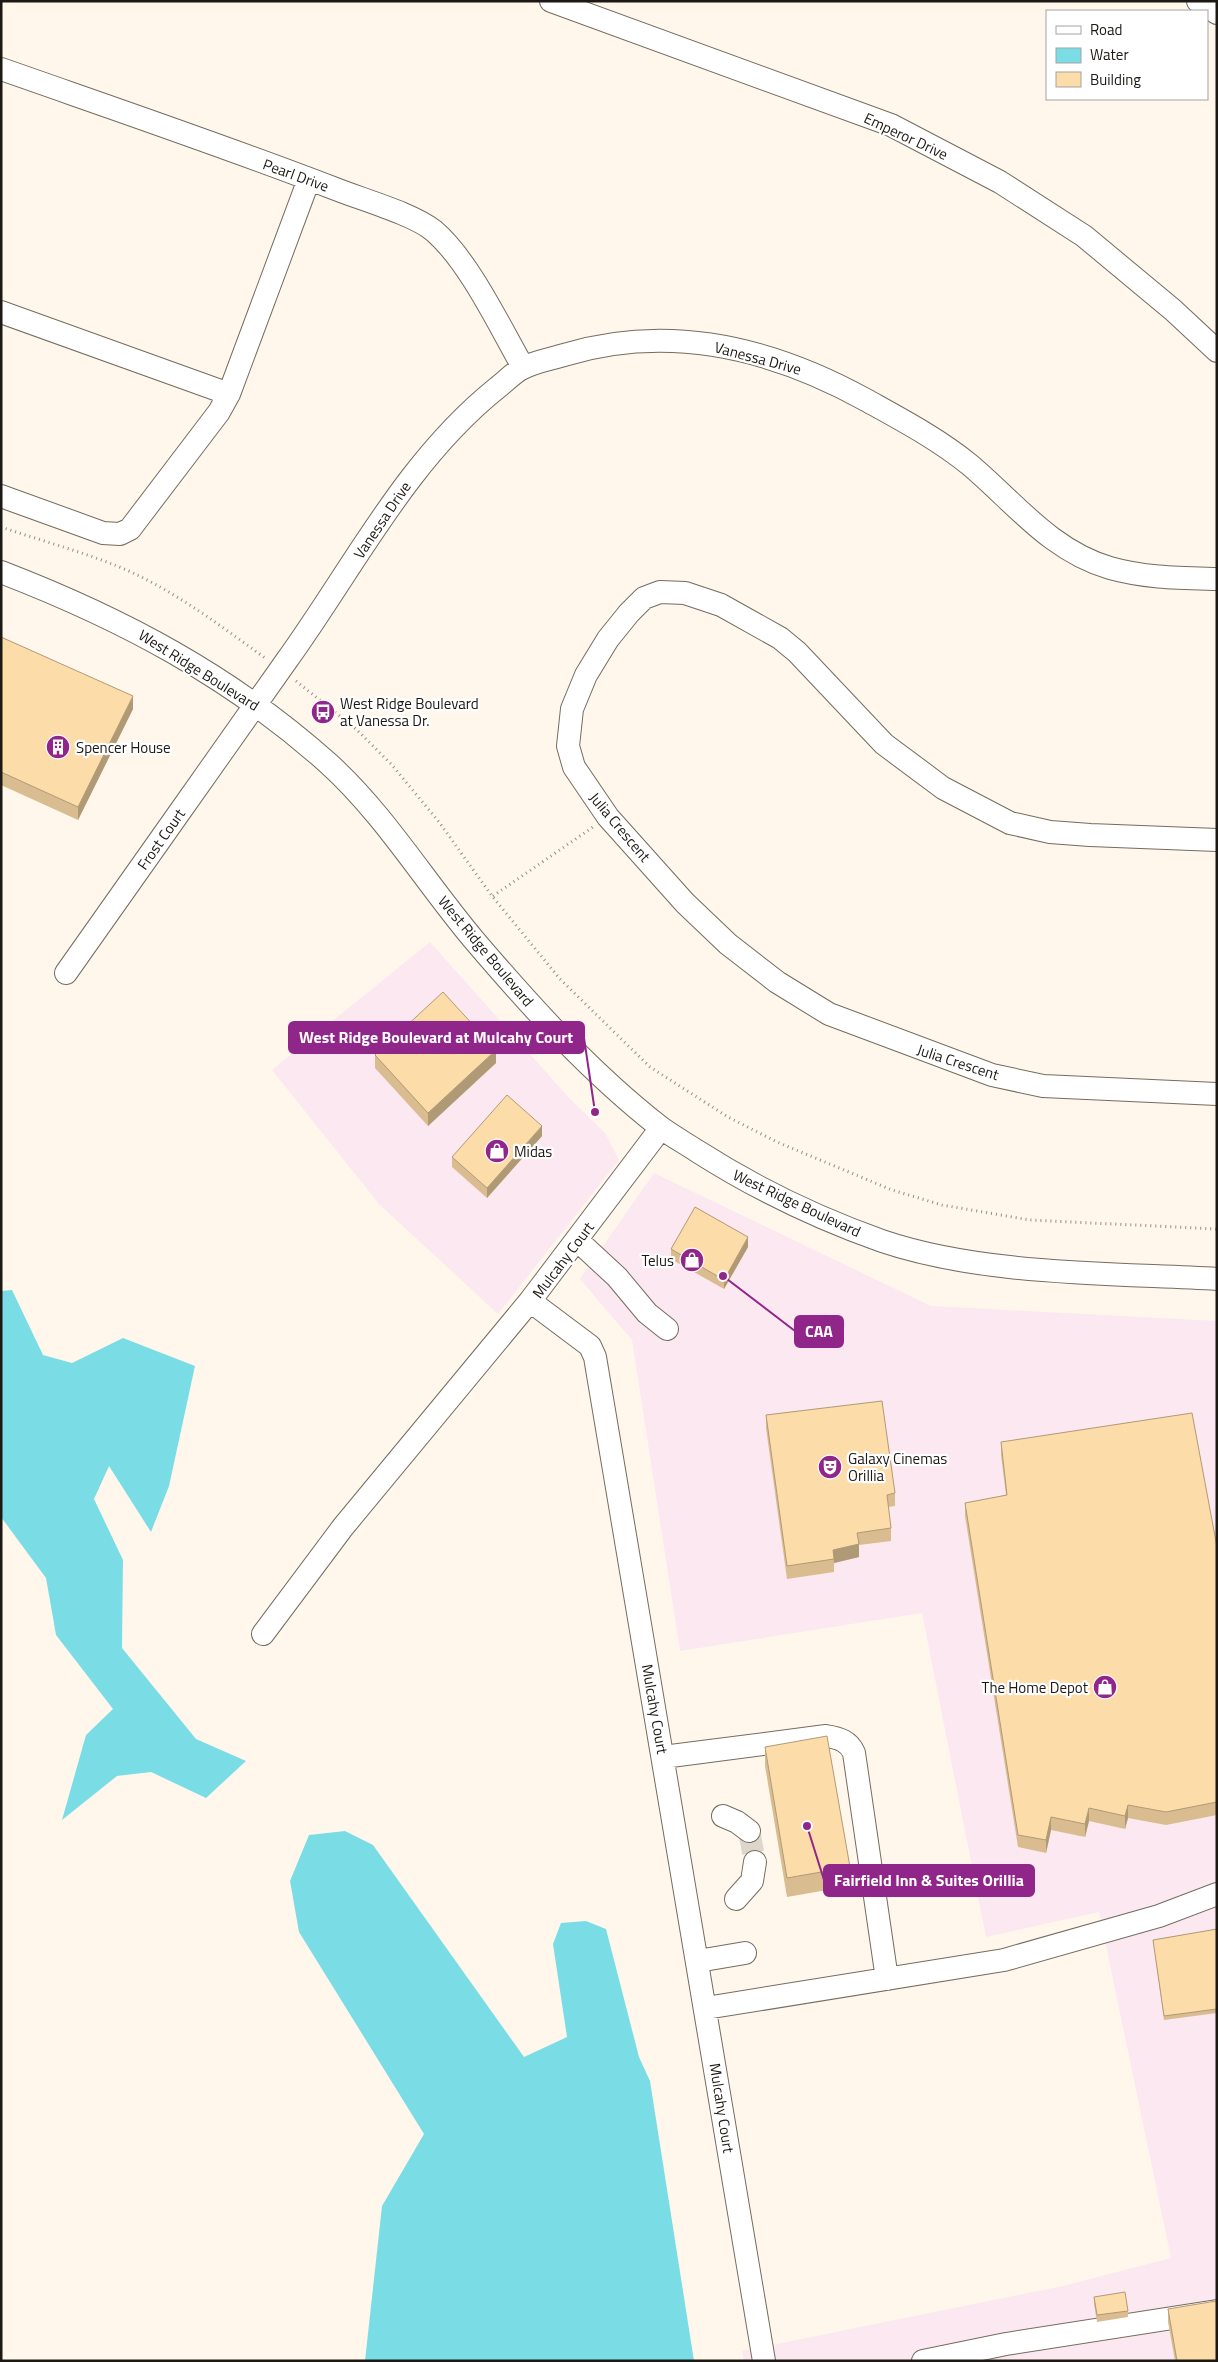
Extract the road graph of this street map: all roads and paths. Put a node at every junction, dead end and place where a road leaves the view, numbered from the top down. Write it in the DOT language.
graph roads {
  1 [pos="550,1"];
  2 [pos="1198,1"];
  3 [pos="1217,13"];
  4 [pos="1,69"];
  5 [pos="309,179"];
  6 [pos="1,312"];
  7 [pos="1217,350"];
  8 [pos="523,367"];
  9 [pos="229,394"];
  10 [pos="1,496"];
  11 [pos="1,527"];
  12 [pos="1,572"];
  13 [pos="1217,579"];
  14 [pos="280,669"];
  15 [pos="255,703"];
  16 [pos="608,817"];
  17 [pos="1217,840"];
  18 [pos="492,896"];
  19 [pos="66,973"];
  20 [pos="1217,1094"];
  21 [pos="662,1128"];
  22 [pos="1217,1229"];
  23 [pos="578,1240"];
  24 [pos="1217,1279"];
  25 [pos="530,1301"];
  26 [pos="667,1329"];
  27 [pos="263,1634"];
  28 [pos="663,1757"];
  29 [pos="723,1816"];
  30 [pos="749,1831"];
  31 [pos="755,1862"];
  32 [pos="1217,1894"];
  33 [pos="736,1899"];
  34 [pos="745,1953"];
  35 [pos="698,1962"];
  36 [pos="887,1979"];
  37 [pos="706,2008"];
  38 [pos="1217,2312"];
  39 [pos="764,2361"];
  40 [pos="923,2361"];
  1 -- 7 [label="street, Emperor Drive"];
  2 -- 3 [label="street"];
  4 -- 5 [label="street, Pearl Drive"];
  5 -- 8 [label="street, Pearl Drive"];
  5 -- 9 [label="street"];
  6 -- 9 [label="street"];
  8 -- 13 [label="street, Vanessa Drive"];
  8 -- 14 [label="street, Vanessa Drive"];
  9 -- 10 [label="street"];
  11 -- 14 [label="path"];
  12 -- 15 [label="street, West Ridge Boulevard"];
  14 -- 15 [label="street, Vanessa Drive"];
  14 -- 18 [label="path"];
  15 -- 19 [label="street, Frost Court"];
  15 -- 21 [label="street, West Ridge Boulevard"];
  16 -- 17 [label="street, Julia Crescent"];
  16 -- 18 [label="path"];
  16 -- 20 [label="street, Julia Crescent"];
  18 -- 22 [label="path"];
  21 -- 23 [label="street, Mulcahy Court"];
  21 -- 24 [label="street, West Ridge Boulevard"];
  23 -- 25 [label="street, Mulcahy Court"];
  23 -- 26 [label="street"];
  25 -- 27 [label="street"];
  25 -- 28 [label="street, Mulcahy Court"];
  28 -- 35 [label="street, Mulcahy Court"];
  28 -- 36 [label="street"];
  29 -- 30 [label="street"];
  31 -- 33 [label="street"];
  32 -- 36 [label="street"];
  34 -- 35 [label="street"];
  35 -- 37 [label="street, Mulcahy Court"];
  36 -- 37 [label="street"];
  37 -- 39 [label="street, Mulcahy Court"];
  38 -- 40 [label="street"];
}
